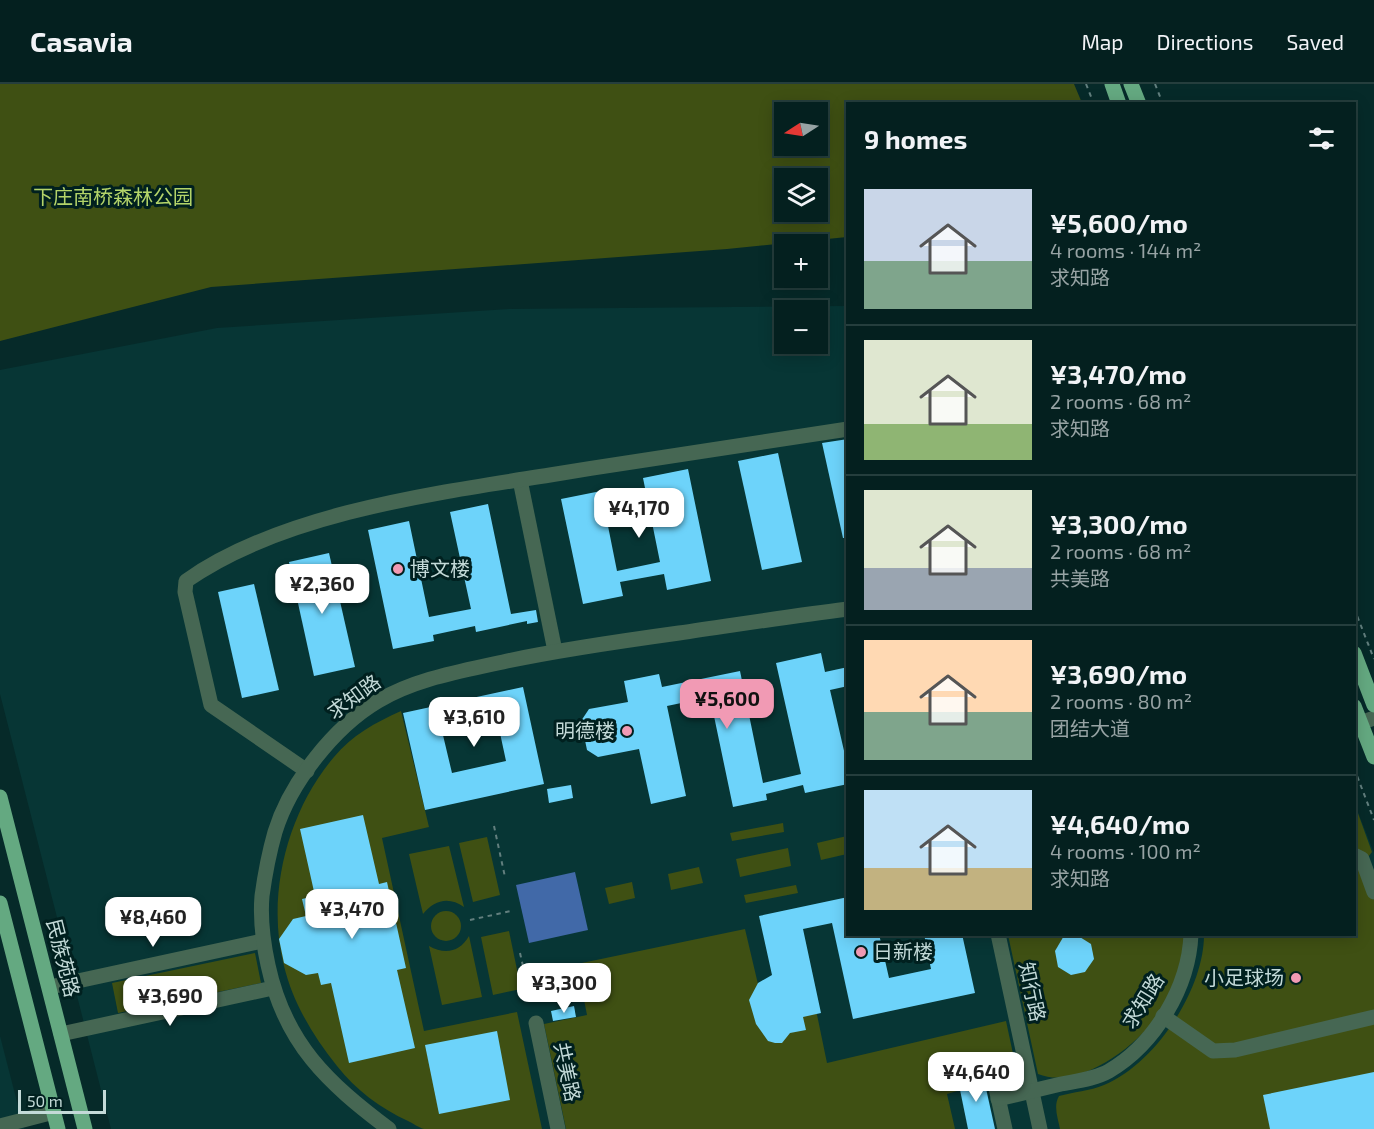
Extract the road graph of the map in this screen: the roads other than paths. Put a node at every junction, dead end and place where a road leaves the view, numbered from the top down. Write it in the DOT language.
graph roads {
  1 [pos="1112,84"];
  2 [pos="1131,84"];
  3 [pos="1118,102"];
  4 [pos="1138,102"];
  5 [pos="846,429"];
  6 [pos="520,480"];
  7 [pos="846,609"];
  8 [pos="555,651"];
  9 [pos="1356,658"];
  10 [pos="1374,705"];
  11 [pos="1363,722"];
  12 [pos="1374,757"];
  13 [pos="307,771"];
  14 [pos="0,797"];
  15 [pos="1356,856"];
  16 [pos="1374,892"];
  17 [pos="0,903"];
  18 [pos="998,936"];
  19 [pos="1191,936"];
  20 [pos="262,940"];
  21 [pos="50,987"];
  22 [pos="273,988"];
  23 [pos="1163,1016"];
  24 [pos="1374,1017"];
  25 [pos="536,1023"];
  26 [pos="61,1034"];
  27 [pos="992,1070"];
  28 [pos="1033,1090"];
  29 [pos="998,1099"];
  30 [pos="54,1112"];
  31 [pos="0,1126"];
  32 [pos="58,1129"];
  33 [pos="86,1129"];
  34 [pos="389,1129"];
  35 [pos="558,1129"];
  36 [pos="1005,1129"];
  37 [pos="1040,1129"];
  1 -- 3 [label="main road"];
  2 -- 4 [label="main road"];
  5 -- 6 [label="street"];
  6 -- 8 [label="street"];
  6 -- 13 [label="street"];
  7 -- 8 [label="street, 求知路"];
  8 -- 13 [label="street, 求知路"];
  9 -- 10 [label="main road"];
  11 -- 12 [label="main road"];
  13 -- 20 [label="street, 求知路"];
  14 -- 21 [label="main road, 民族苑路"];
  15 -- 16 [label="street"];
  17 -- 30 [label="main road"];
  18 -- 28 [label="street, 知行路"];
  19 -- 23 [label="street, 求知路"];
  20 -- 21 [label="street"];
  20 -- 22 [label="street, 求知路"];
  21 -- 26 [label="main road, 民族苑路"];
  22 -- 26 [label="street"];
  22 -- 34 [label="street, 求知路"];
  23 -- 24 [label="street"];
  23 -- 28 [label="street, 求知路"];
  25 -- 35 [label="street, 共美路"];
  26 -- 33 [label="main road, 民族苑路"];
  27 -- 29 [label="street"];
  28 -- 29 [label="street, 求知路"];
  28 -- 37 [label="street, 知行路"];
  29 -- 36 [label="street"];
  30 -- 31 [label="street"];
  30 -- 32 [label="main road"];
}
